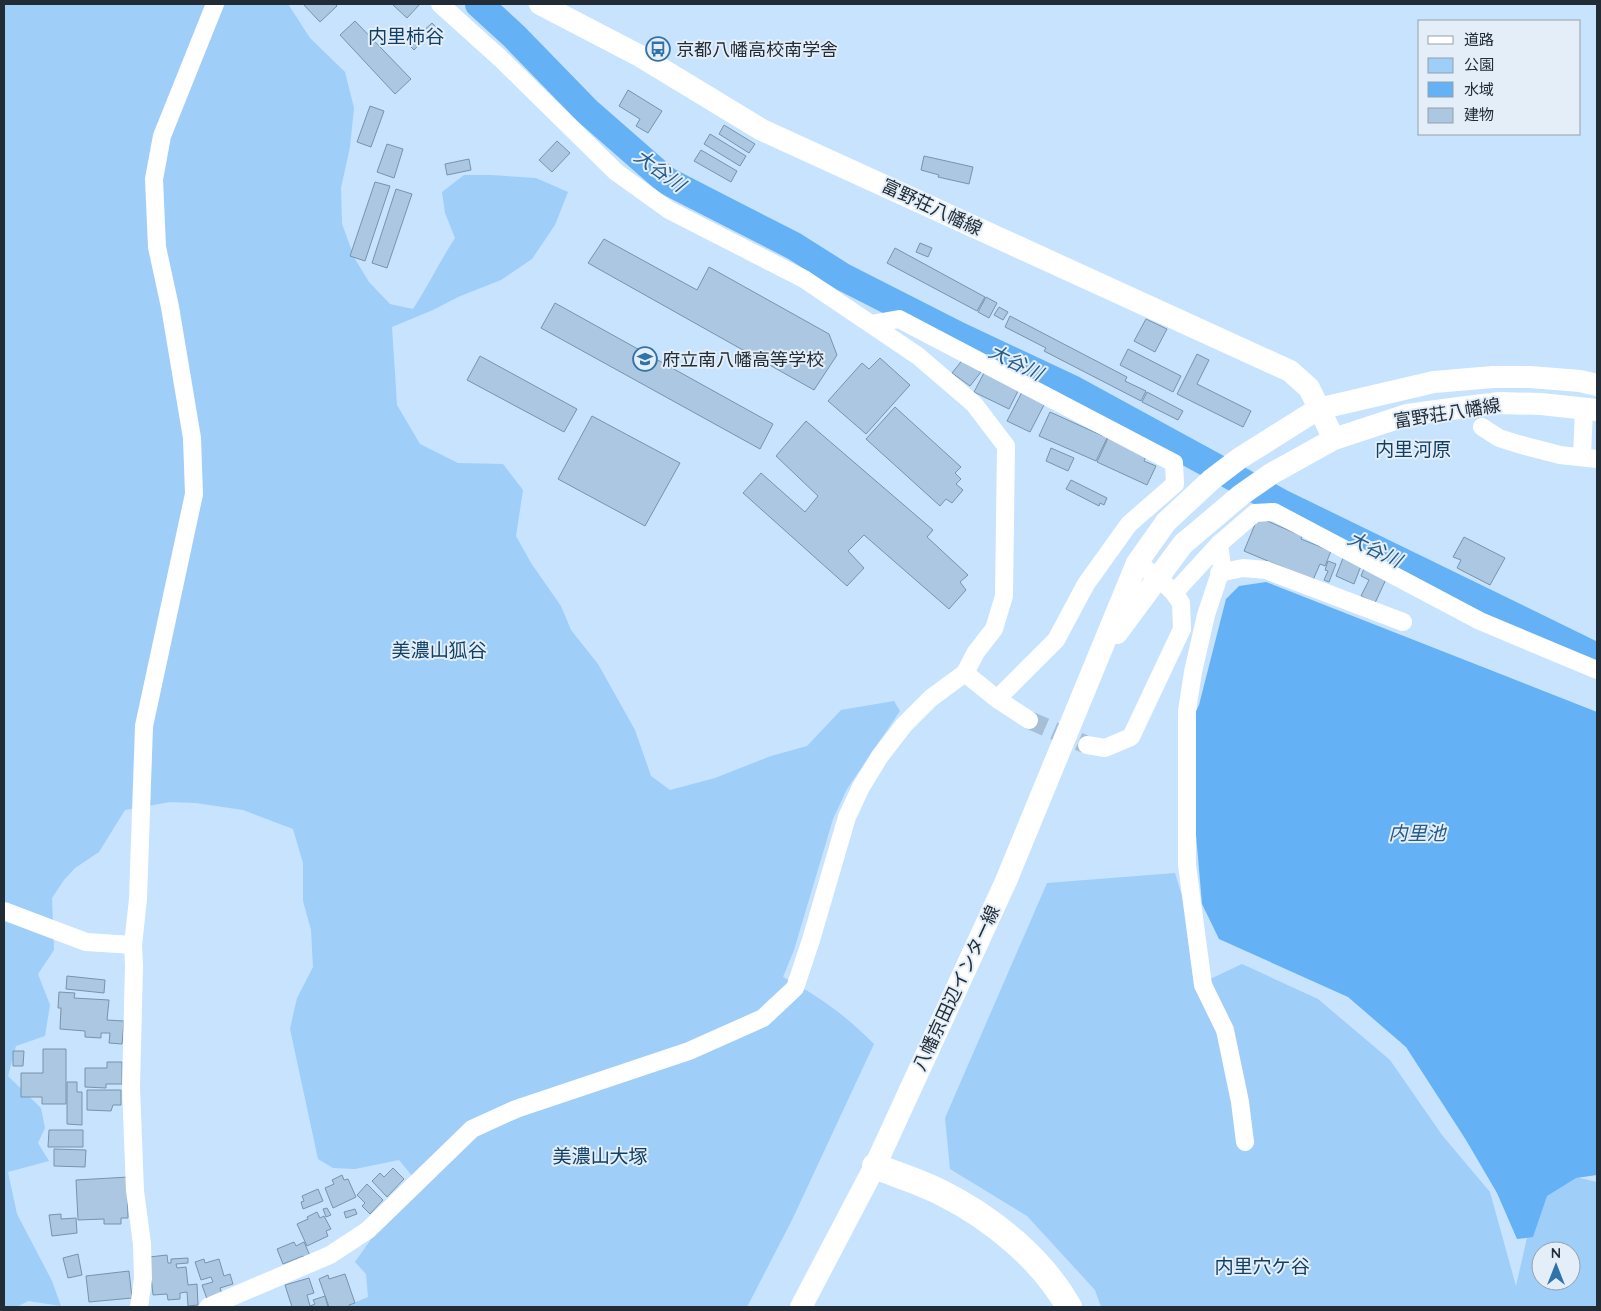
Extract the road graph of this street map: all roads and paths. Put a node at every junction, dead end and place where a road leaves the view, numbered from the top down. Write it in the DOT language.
graph roads {
  1 [pos="215,4"];
  2 [pos="440,4"];
  3 [pos="540,4"];
  4 [pos="871,324"];
  5 [pos="1597,385"];
  6 [pos="1318,409"];
  7 [pos="1590,409"];
  8 [pos="1482,426"];
  9 [pos="1334,440"];
  10 [pos="1590,458"];
  11 [pos="1219,544"];
  12 [pos="1137,563"];
  13 [pos="1220,573"];
  14 [pos="1158,577"];
  15 [pos="1174,593"];
  16 [pos="1403,622"];
  17 [pos="1096,662"];
  18 [pos="1597,670"];
  19 [pos="965,673"];
  20 [pos="997,699"];
  21 [pos="1029,720"];
  22 [pos="1086,745"];
  23 [pos="4,911"];
  24 [pos="133,945"];
  25 [pos="1245,1142"];
  26 [pos="875,1166"];
  27 [pos="139,1307"];
  28 [pos="208,1307"];
  29 [pos="801,1307"];
  30 [pos="1053,1307"];
  31 [pos="1069,1307"];
  1 -- 24 [label="street"];
  2 -- 4 [label="street"];
  3 -- 6 [label="main road, 富野荘八幡線"];
  4 -- 19 [label="street"];
  4 -- 20 [label="street"];
  5 -- 6 [label="main road, 富野荘八幡線"];
  6 -- 9 [label="main road, 富野荘八幡線"];
  6 -- 12 [label="main road, 八幡京田辺インター線"];
  7 -- 9 [label="main road, 富野荘八幡線"];
  7 -- 10 [label="street"];
  8 -- 10 [label="street, 富野荘八幡線"];
  9 -- 14 [label="main road, 八幡京田辺インター線"];
  11 -- 13 [label="street"];
  11 -- 15 [label="street"];
  11 -- 18 [label="street"];
  12 -- 14 [label="street"];
  12 -- 17 [label="main road, 八幡京田辺インター線"];
  13 -- 16 [label="street"];
  13 -- 25 [label="street"];
  14 -- 15 [label="street"];
  14 -- 17 [label="main road, 八幡京田辺インター線"];
  15 -- 22 [label="street"];
  17 -- 26 [label="main road, 八幡京田辺インター線"];
  19 -- 20 [label="street"];
  19 -- 28 [label="street"];
  20 -- 21 [label="street"];
  23 -- 24 [label="street"];
  24 -- 27 [label="street"];
  26 -- 29 [label="main road, 八幡京田辺インター線"];
  26 -- 30 [label="highway"];
  26 -- 31 [label="highway"];
}
